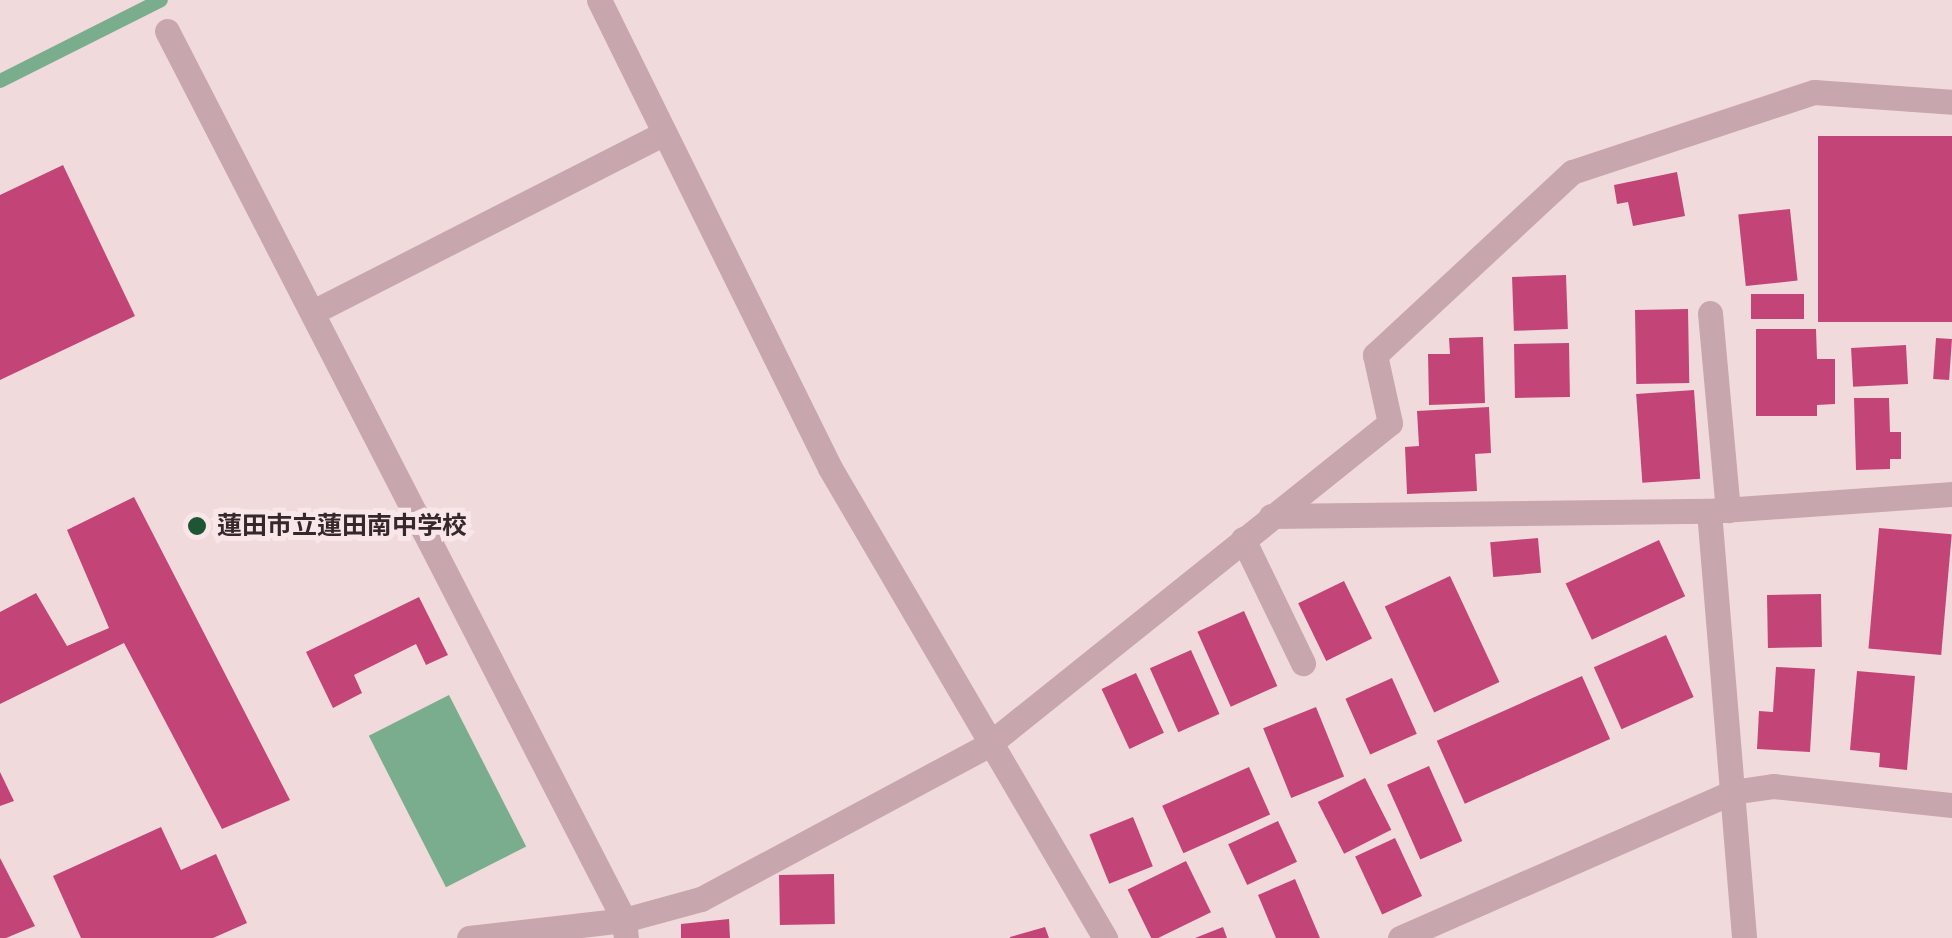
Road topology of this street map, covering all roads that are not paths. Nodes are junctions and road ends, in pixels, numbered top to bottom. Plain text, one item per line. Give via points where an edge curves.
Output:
1 (599, 0) edge
2 (166, 31) dead end
3 (1952, 102) edge
4 (662, 134) junction
5 (314, 312) junction
6 (1710, 313) dead end
7 (1952, 494) edge
8 (1718, 510) junction
9 (1271, 516) junction
10 (1242, 539) junction
11 (1303, 662) dead end
12 (988, 746) junction
13 (1732, 792) junction
14 (1952, 805) edge
15 (625, 929) edge
16 (470, 938) edge
17 (1105, 938) edge
18 (1400, 938) edge
19 (1744, 938) edge

1 - 4 street
2 - 5 street
3 - 9 street via 1814,92 1572,172 1375,356 1390,423
4 - 5 street
4 - 12 street via 830,468
5 - 15 street
6 - 8 street
7 - 8 street
8 - 9 street
8 - 13 street
9 - 10 street
10 - 11 street
10 - 12 street
12 - 15 street via 700,899
12 - 17 street
13 - 14 street via 1774,786
13 - 18 street
13 - 19 street
15 - 16 street

